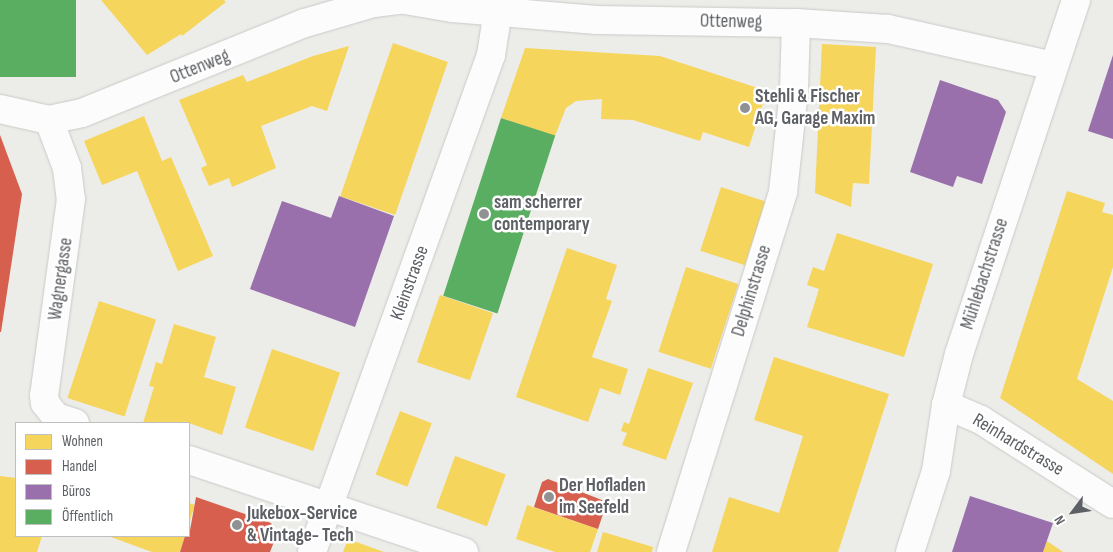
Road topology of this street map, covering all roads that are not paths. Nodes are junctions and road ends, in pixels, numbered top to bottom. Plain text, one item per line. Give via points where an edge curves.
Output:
1 (405, 0) edge
2 (1076, 0) edge
3 (386, 1) edge
4 (498, 11) junction
5 (796, 23) junction
6 (1054, 66) junction
7 (0, 109) edge
8 (50, 120) junction
9 (946, 405) junction
10 (72, 422) edge
11 (190, 460) edge
12 (1113, 504) edge
13 (328, 506) junction
14 (312, 552) edge
15 (464, 552) edge
16 (671, 552) edge
17 (910, 552) edge

1 - 4 street, Ottenweg
2 - 6 street, Mühlebachstrasse
3 - 8 street, Ottenweg via 305,23 104,106
4 - 5 street, Ottenweg via 597,20
4 - 13 street, Kleinstrasse via 491,56
5 - 6 street, Ottenweg via 888,29
5 - 16 street, Delphinstrasse via 794,90 783,192
6 - 9 street, Mühlebachstrasse via 959,354
7 - 8 street, Ottenweg
8 - 10 street, Wagnergasse via 67,168 71,199 44,395 45,403 56,417
9 - 12 street, Reinhardstrasse via 981,420
9 - 17 street, Mühlebachstrasse via 936,471
11 - 13 street
13 - 14 street, Kleinstrasse
13 - 15 street

